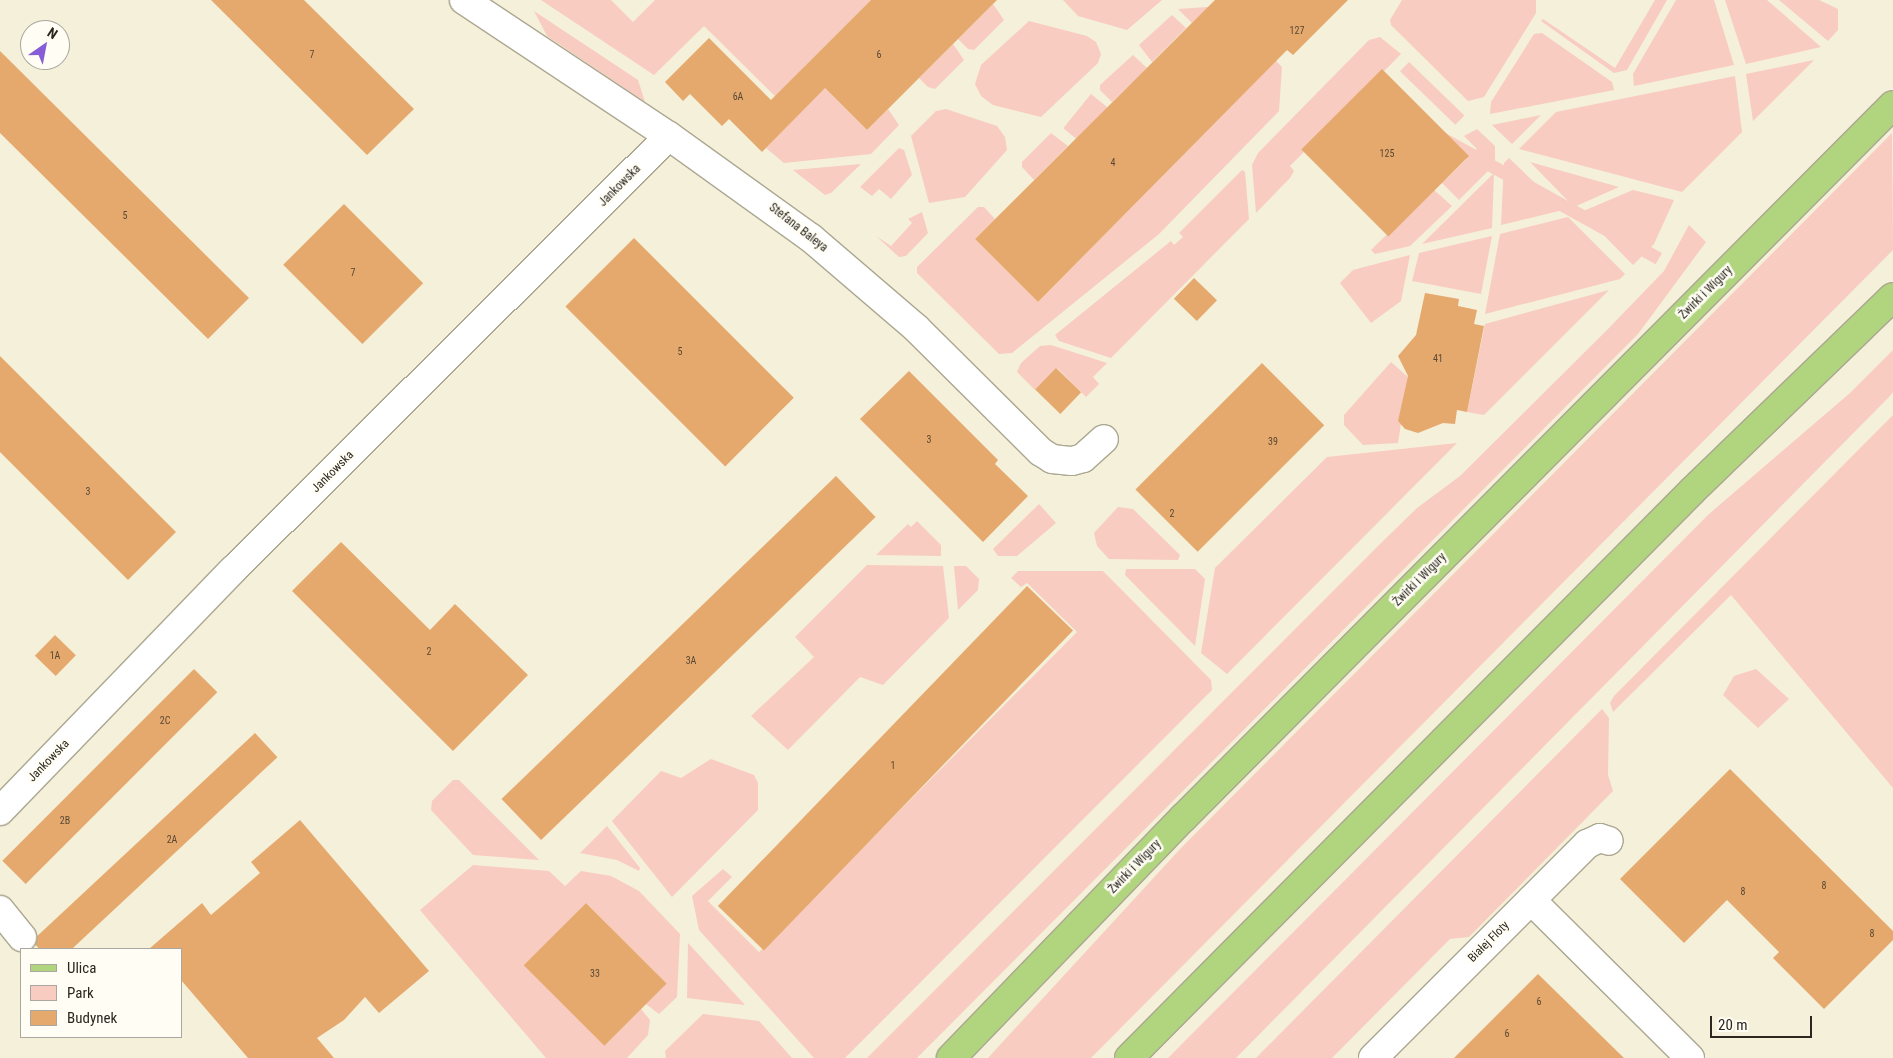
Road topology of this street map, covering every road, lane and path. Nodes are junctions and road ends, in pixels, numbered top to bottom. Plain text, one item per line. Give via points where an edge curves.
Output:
1 (464, 0) edge
2 (1893, 105) edge
3 (669, 136) junction
4 (1893, 297) edge
5 (1104, 439) dead end
6 (0, 811) edge
7 (1609, 840) dead end
8 (1531, 900) junction
9 (0, 910) edge
10 (22, 937) dead end
11 (951, 1058) edge
12 (1129, 1058) edge
13 (1373, 1058) edge
14 (1690, 1058) edge

1 - 3 street, Stefana Baleya
2 - 11 main road, Żwirki i Wigury via 1155,846
3 - 5 street, Stefana Baleya via 769,205 851,271 916,328 1041,452 1052,459 1072,461 1083,458
3 - 6 street, Jankowska via 227,577
4 - 12 main road via 1692,491
7 - 8 street, Białej Floty via 1600,838 1587,844
8 - 13 street, Białej Floty
8 - 14 street
9 - 10 street

